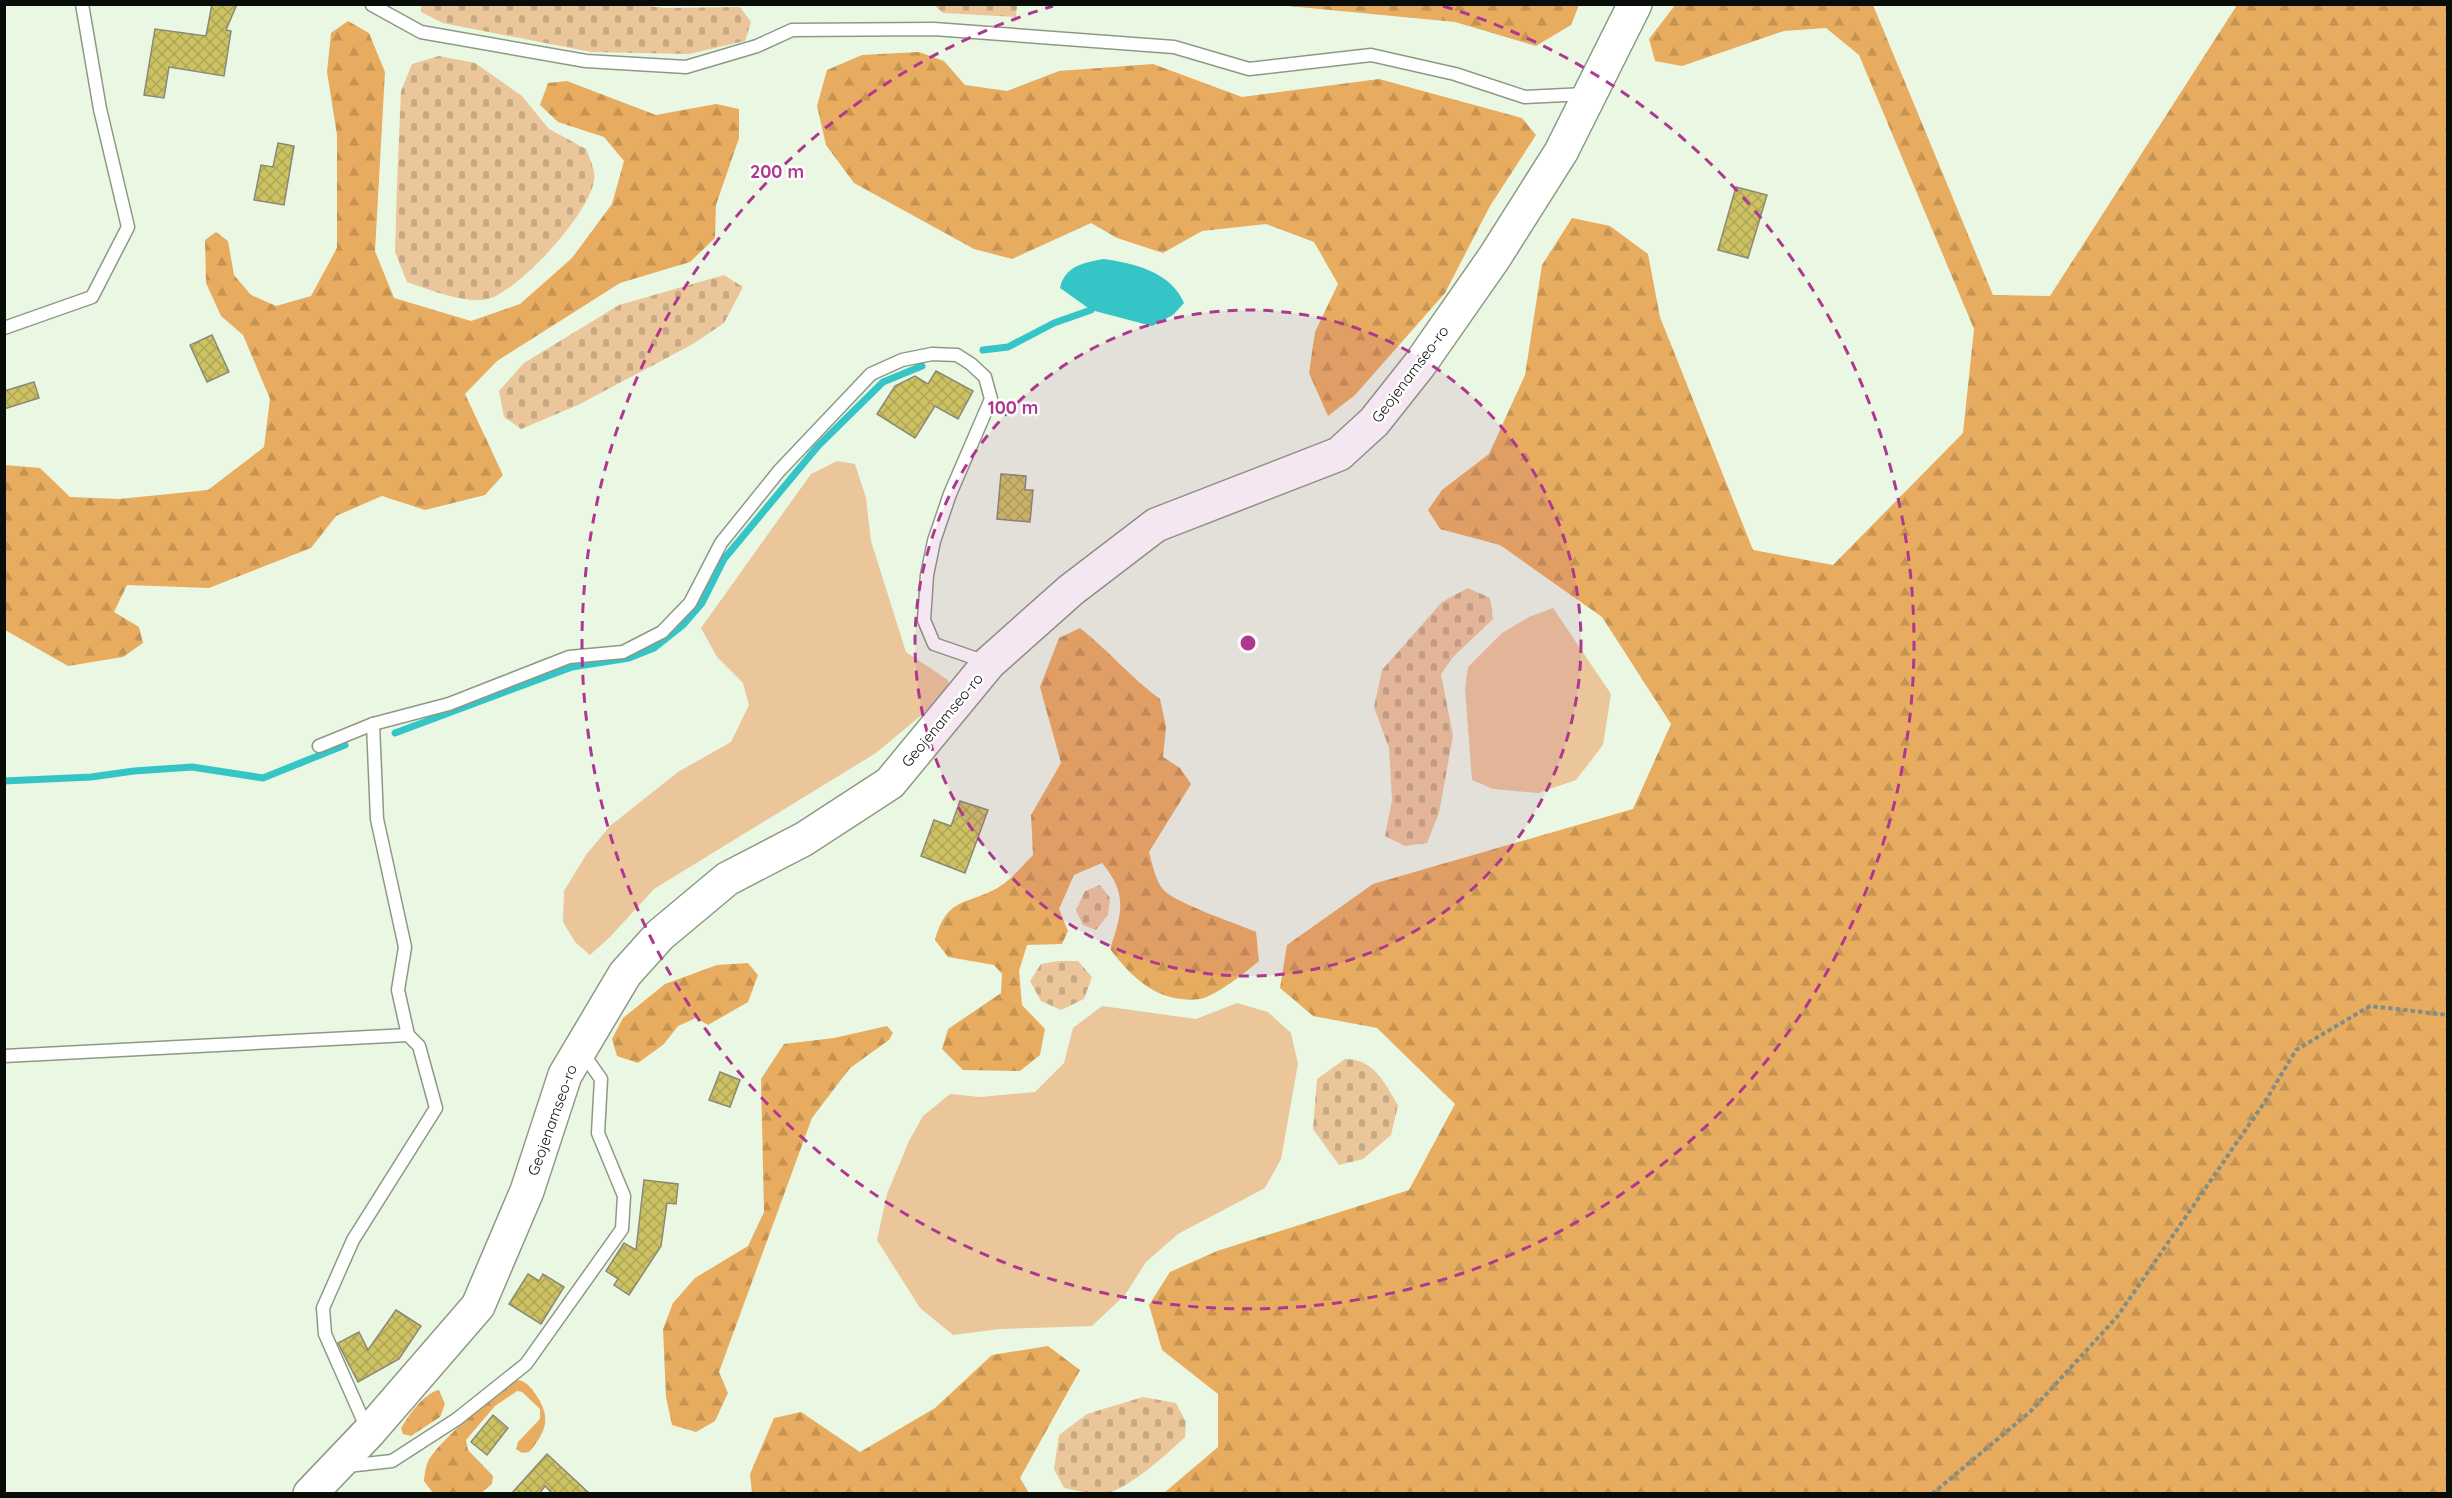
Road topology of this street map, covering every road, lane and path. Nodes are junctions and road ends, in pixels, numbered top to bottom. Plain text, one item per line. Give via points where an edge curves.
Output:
1 (82, 4) edge
2 (1635, 4) edge
3 (372, 5) edge
4 (1593, 93) junction
5 (4, 328) edge
6 (989, 663) junction
7 (373, 724) junction
8 (319, 746) dead end
9 (2448, 1016) edge
10 (408, 1035) junction
11 (579, 1049) junction
12 (4, 1056) edge
13 (369, 1432) junction
14 (336, 1467) junction
15 (310, 1494) edge
16 (1932, 1494) edge

1 - 5 lane via 100,109 128,227 92,297
2 - 4 main road, Geojenamseo-ro
3 - 4 lane via 421,32 586,61 686,67 757,46 792,30 934,29 1174,47 1249,69 1371,55 1455,74 1525,96
4 - 6 main road, Geojenamseo-ro via 1562,152 1494,258 1374,422 1339,454 1156,525 1071,590
6 - 7 lane via 934,644 924,620 934,541 991,399 985,377 971,364 957,355 932,354 902,360 870,375 779,471 721,543 690,603 662,632 623,652 569,657 450,704
6 - 11 main road, Geojenamseo-ro via 890,783 804,839 727,879 660,935 625,974
7 - 8 lane
7 - 10 lane via 377,819 405,947 398,990
9 - 16 path via 2370,1006 2296,1050 2117,1317 2030,1412
10 - 12 lane
10 - 13 lane via 419,1046 435,1108 353,1240 323,1308 325,1334
11 - 13 main road, Geojenamseo-ro via 565,1075 527,1191 478,1306
11 - 14 lane via 601,1078 598,1132 624,1196 622,1229 526,1364 457,1419 392,1461
13 - 14 main road, Geojenamseo-ro
14 - 15 main road, Geojenamseo-ro

